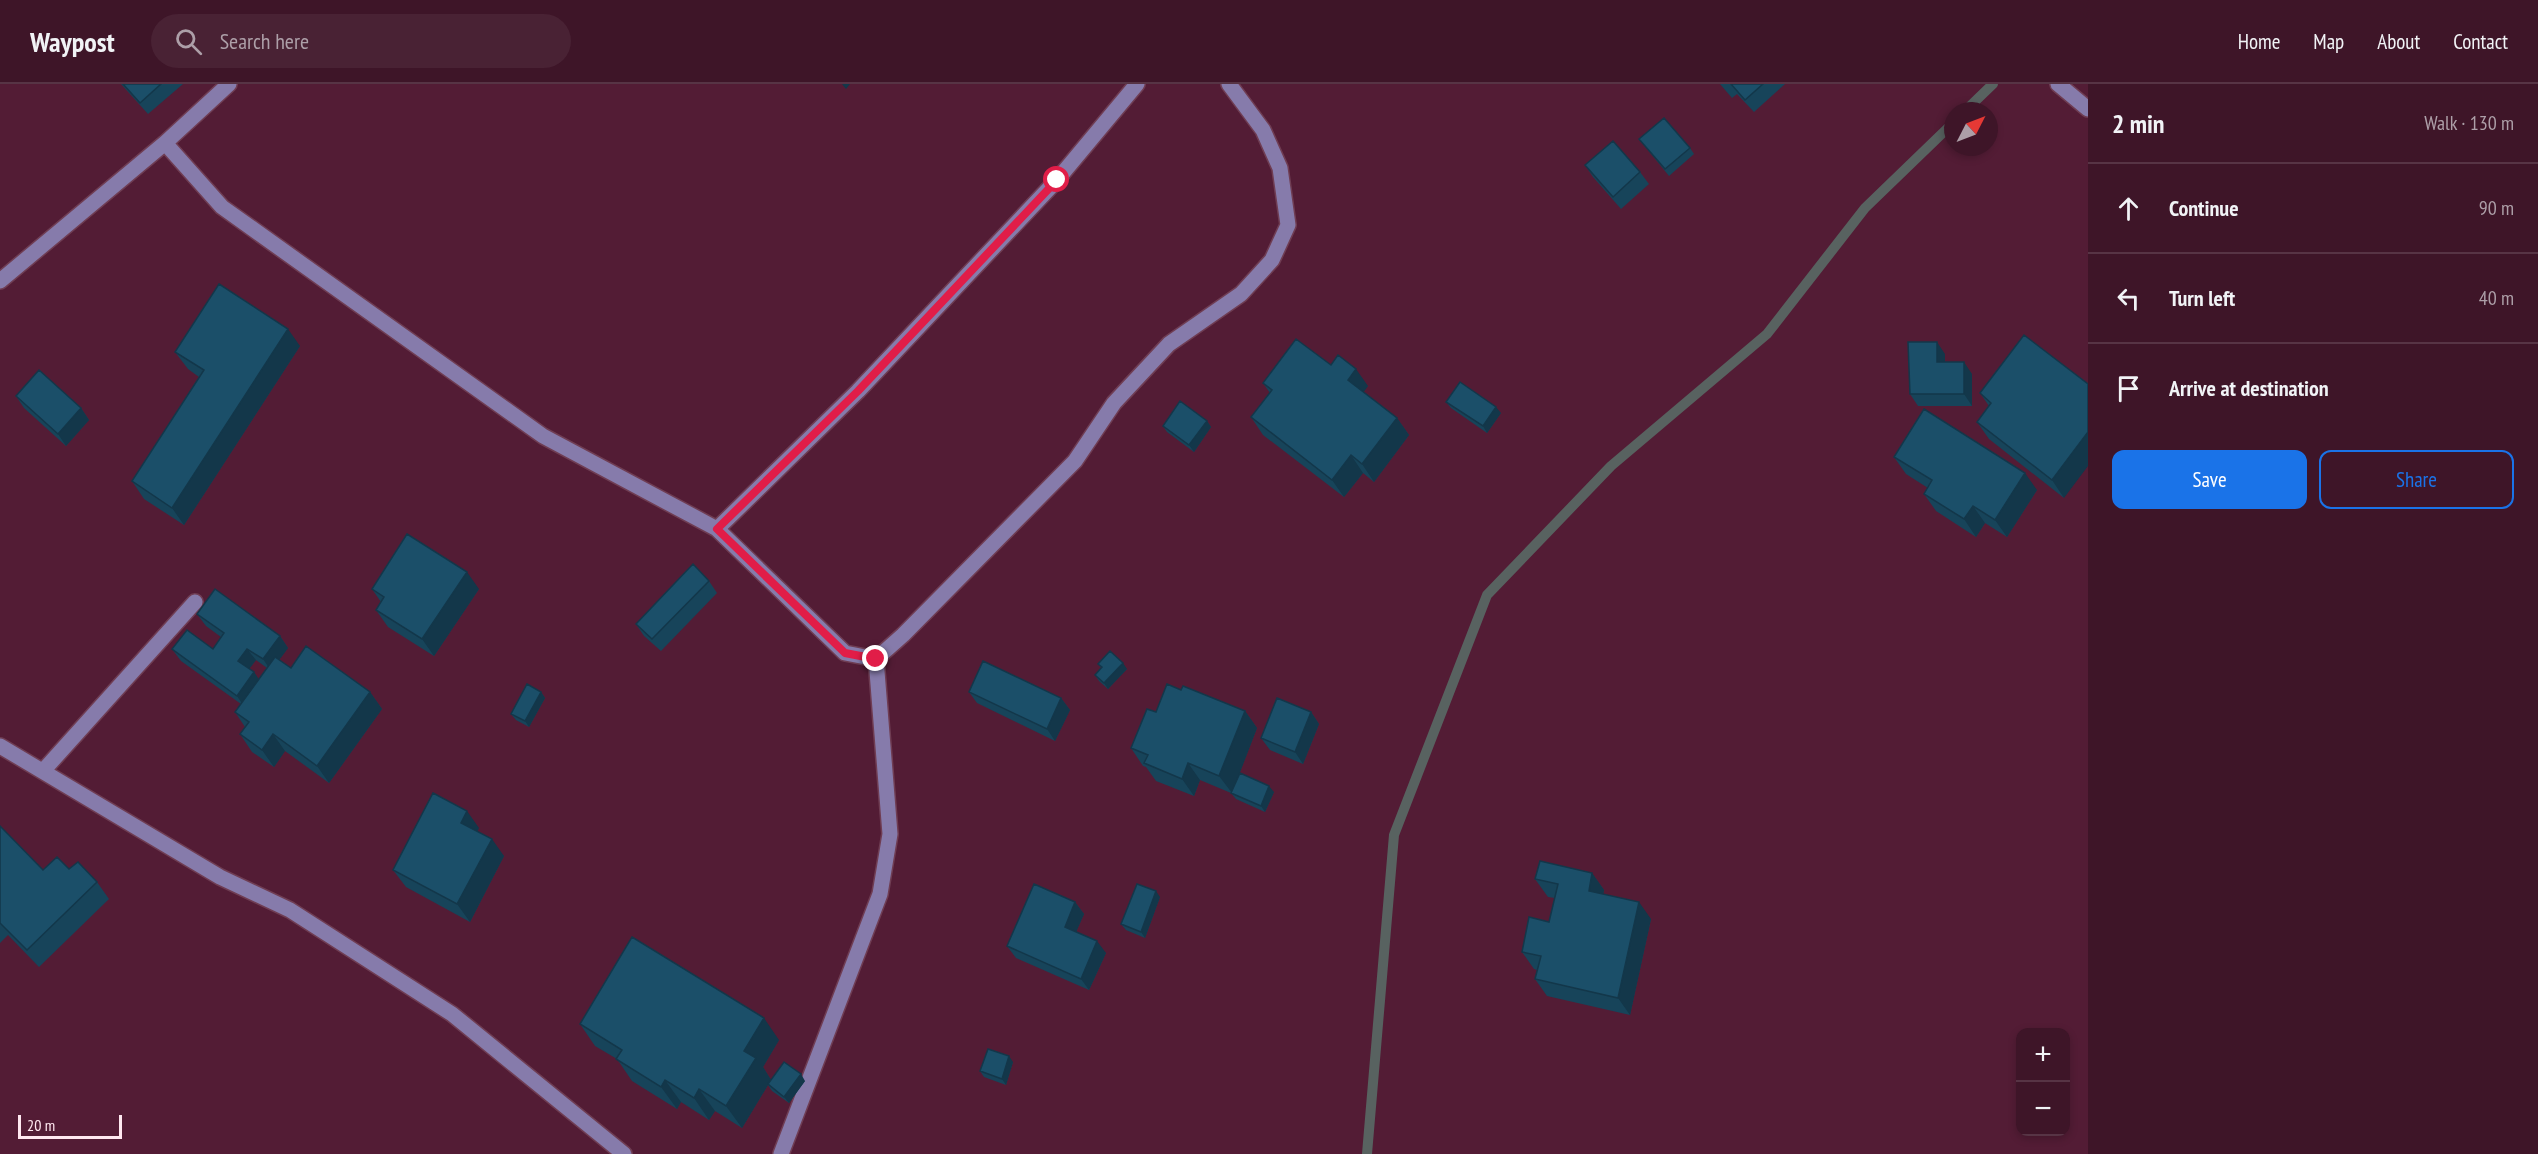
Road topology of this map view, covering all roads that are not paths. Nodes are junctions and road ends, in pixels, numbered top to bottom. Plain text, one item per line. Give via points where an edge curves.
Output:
1 (229, 84) edge
2 (1137, 84) edge
3 (1229, 84) edge
4 (2058, 84) edge
5 (2088, 109) edge
6 (165, 143) junction
7 (0, 281) edge
8 (717, 529) junction
9 (195, 602) dead end
10 (876, 659) junction
11 (0, 746) edge
12 (43, 771) junction
13 (624, 1154) edge
14 (781, 1154) edge

1 - 6 street
2 - 8 street via 1057,180 858,391
3 - 10 street via 1263,130 1280,168 1288,225 1272,260 1241,294 1169,344 1114,403 1075,461
4 - 5 street
6 - 7 street
6 - 8 street via 222,207 543,436
8 - 10 street via 845,653
9 - 12 street
10 - 14 street via 890,834 880,894
11 - 12 street
12 - 13 street via 220,877 290,910 452,1014

